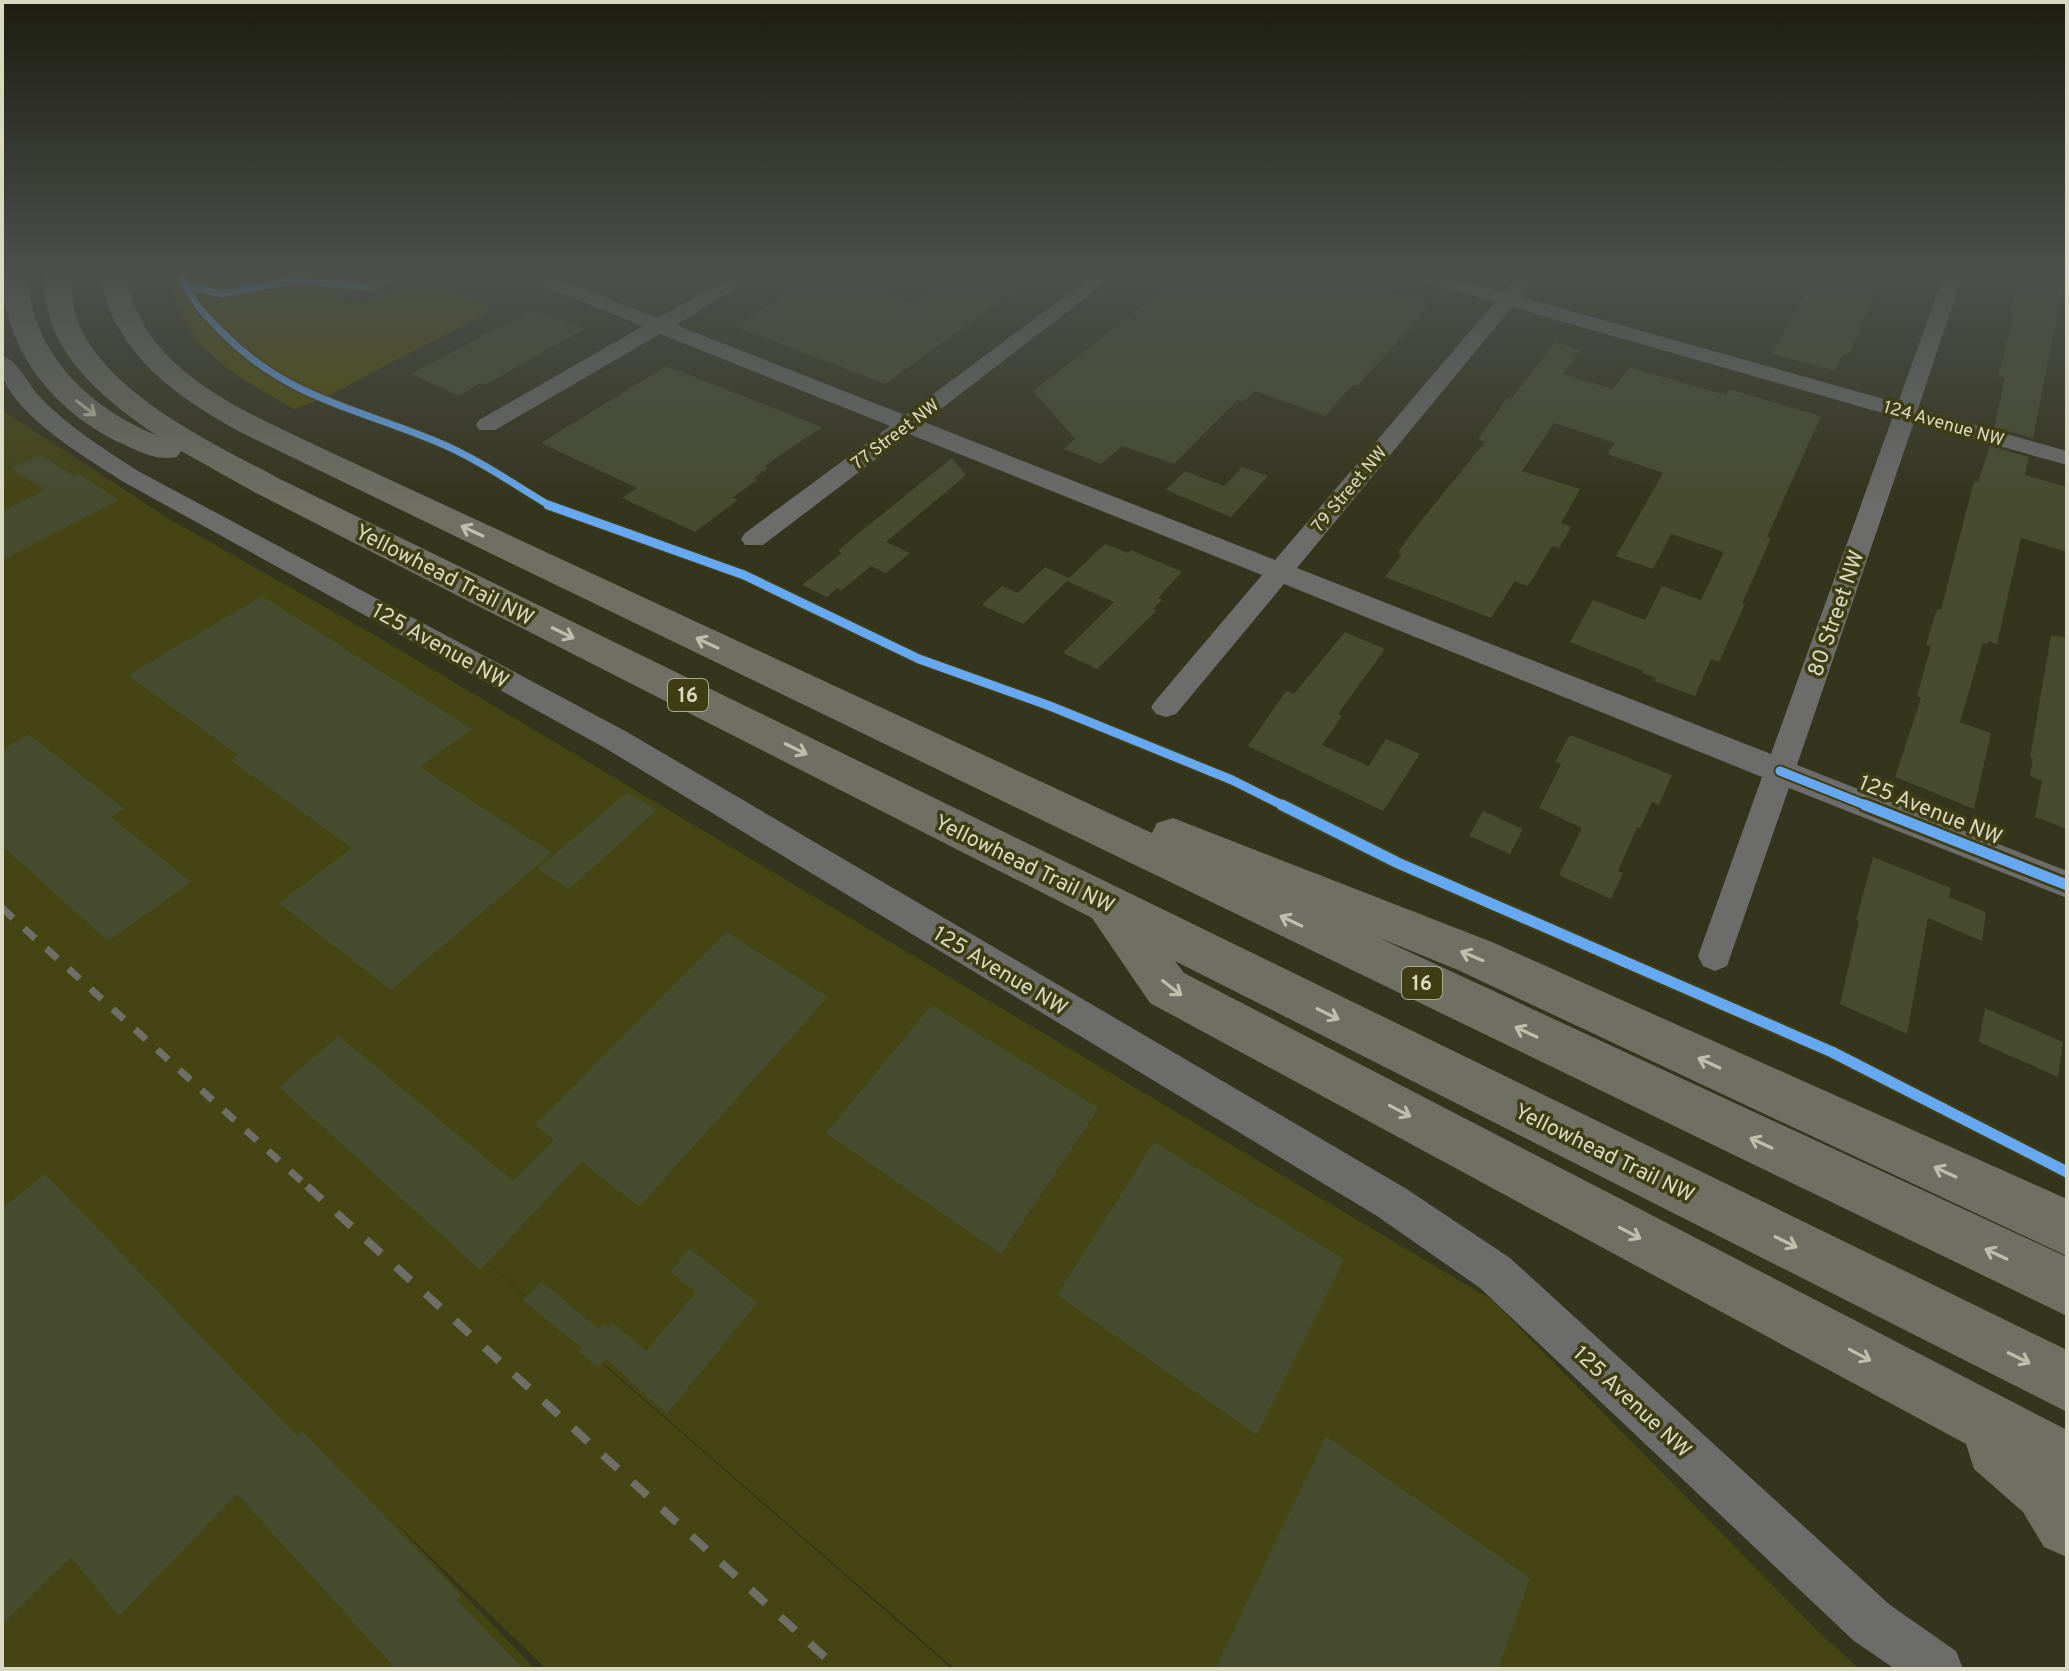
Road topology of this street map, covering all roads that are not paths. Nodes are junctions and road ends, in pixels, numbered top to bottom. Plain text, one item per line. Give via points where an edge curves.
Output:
1 (36, 349) edge
2 (79, 349) edge
3 (143, 349) edge
4 (180, 349) edge
5 (619, 349) edge
6 (717, 349) edge
7 (1008, 349) edge
8 (1467, 349) edge
9 (1682, 349) edge
10 (1927, 349) edge
11 (2, 362) edge
12 (1905, 412) junction
13 (487, 425) dead end
14 (907, 425) junction
15 (317, 458) junction
16 (2067, 458) edge
17 (268, 486) junction
18 (754, 539) dead end
19 (1278, 572) junction
20 (777, 676) junction
21 (1166, 707) dead end
22 (1780, 771) junction
23 (2067, 885) edge
24 (1107, 904) junction
25 (1715, 956) dead end
26 (2067, 1228) edge
27 (2067, 1287) edge
28 (2067, 1382) edge
29 (1931, 1391) junction
30 (2067, 1464) edge
31 (2067, 1524) edge
32 (1938, 1669) edge

1 -> 17 highway via 54,379 83,408 134,439
2 - 17 highway, Yellowhead Trail NW / 16 via 109,385 167,429
3 - 15 highway, 16 via 210,401
4 - 15 highway
5 - 13 street
6 - 14 street, 125 Avenue NW
7 - 14 street, 77 Street NW
8 - 19 street, 79 Street NW
9 - 12 street, 124 Avenue NW
10 - 12 street, 80 Street NW
11 - 32 street, 125 Avenue NW via 57,428 130,476 616,740 1391,1202 1495,1273 1872,1623
12 - 16 street, 124 Avenue NW
12 - 22 street, 80 Street NW
14 - 18 street, 77 Street NW
14 - 19 street, 125 Avenue NW
20 -> 15 highway, 16
17 -> 24 highway, Yellowhead Trail NW / 16
19 - 21 street, 79 Street NW
19 - 22 street, 125 Avenue NW
26 -> 20 highway via 1475,956
27 -> 20 highway, 16
22 - 23 street, 125 Avenue NW
22 - 25 street, 80 Street NW
24 -> 28 highway, Yellowhead Trail NW / 16
24 -> 29 highway via 1167,988
29 - 30 highway
29 - 31 highway via 2046,1489

